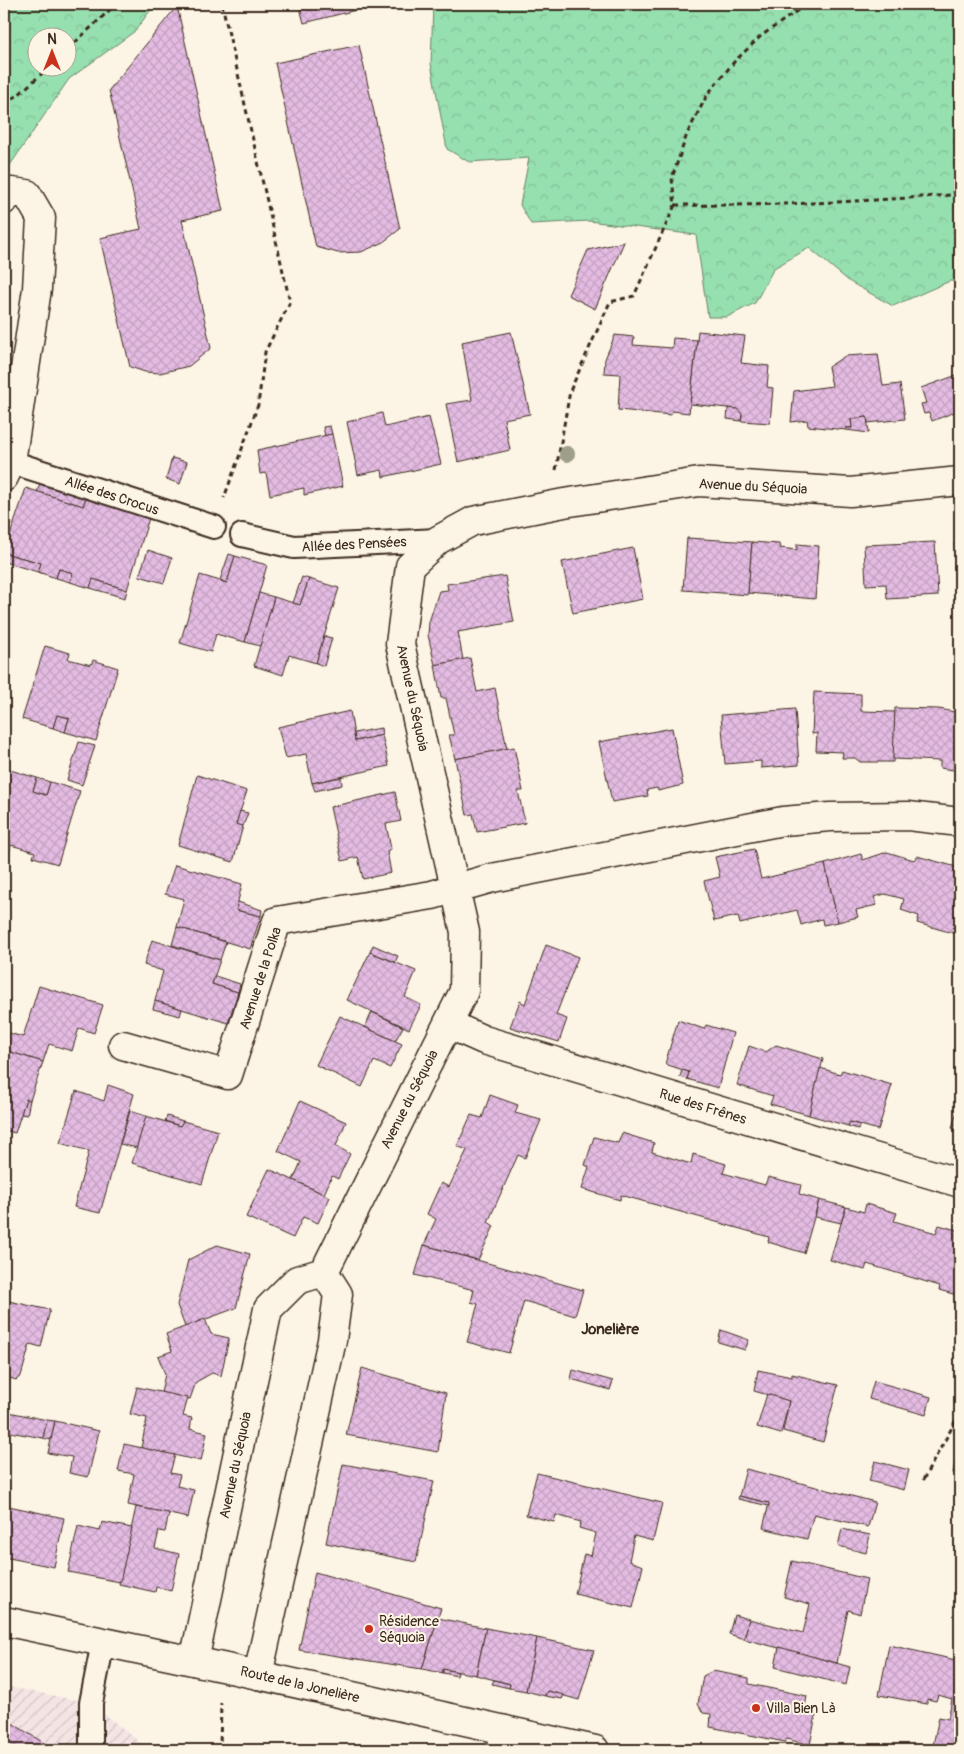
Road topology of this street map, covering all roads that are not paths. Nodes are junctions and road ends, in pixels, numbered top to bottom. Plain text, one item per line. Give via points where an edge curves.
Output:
1 (4, 200) edge
2 (8, 470) edge
3 (960, 481) edge
4 (214, 527) road end
5 (242, 535) dead end
6 (438, 540) junction
7 (960, 822) edge
8 (457, 888) junction
9 (448, 1024) junction
10 (123, 1045) dead end
11 (960, 1183) edge
12 (324, 1272) junction
13 (4, 1621) edge
14 (102, 1642) junction
15 (194, 1661) junction
16 (258, 1674) junction
17 (503, 1740) edge
18 (91, 1750) edge
19 (595, 1750) edge

1 - 2 street via 12,192 27,194 41,218 36,289
2 - 4 lane, Allée des Crocus
3 - 6 street, Avenue du Séquoia via 850,492 699,482 473,521
5 - 6 lane, Allée des Pensées via 294,547
6 - 8 street, Avenue du Séquoia via 410,566 400,644
7 - 8 street via 908,816 783,821 492,878
8 - 9 street, Avenue du Séquoia via 465,932 464,991
8 - 10 street, Avenue de la Polka via 277,921 228,1075
9 - 11 street, Rue des Frênes via 484,1040
9 - 12 street, Avenue du Séquoia
12 - 15 street, Avenue du Séquoia via 297,1280 268,1309
12 - 16 street via 338,1294 332,1340
13 - 14 street, Route de la Jonelière
14 - 15 street, Route de la Jonelière
14 - 18 lane via 91,1703
15 - 16 street, Route de la Jonelière
16 - 17 street, Route de la Jonelière
17 - 19 street, Route de la Jonelière

